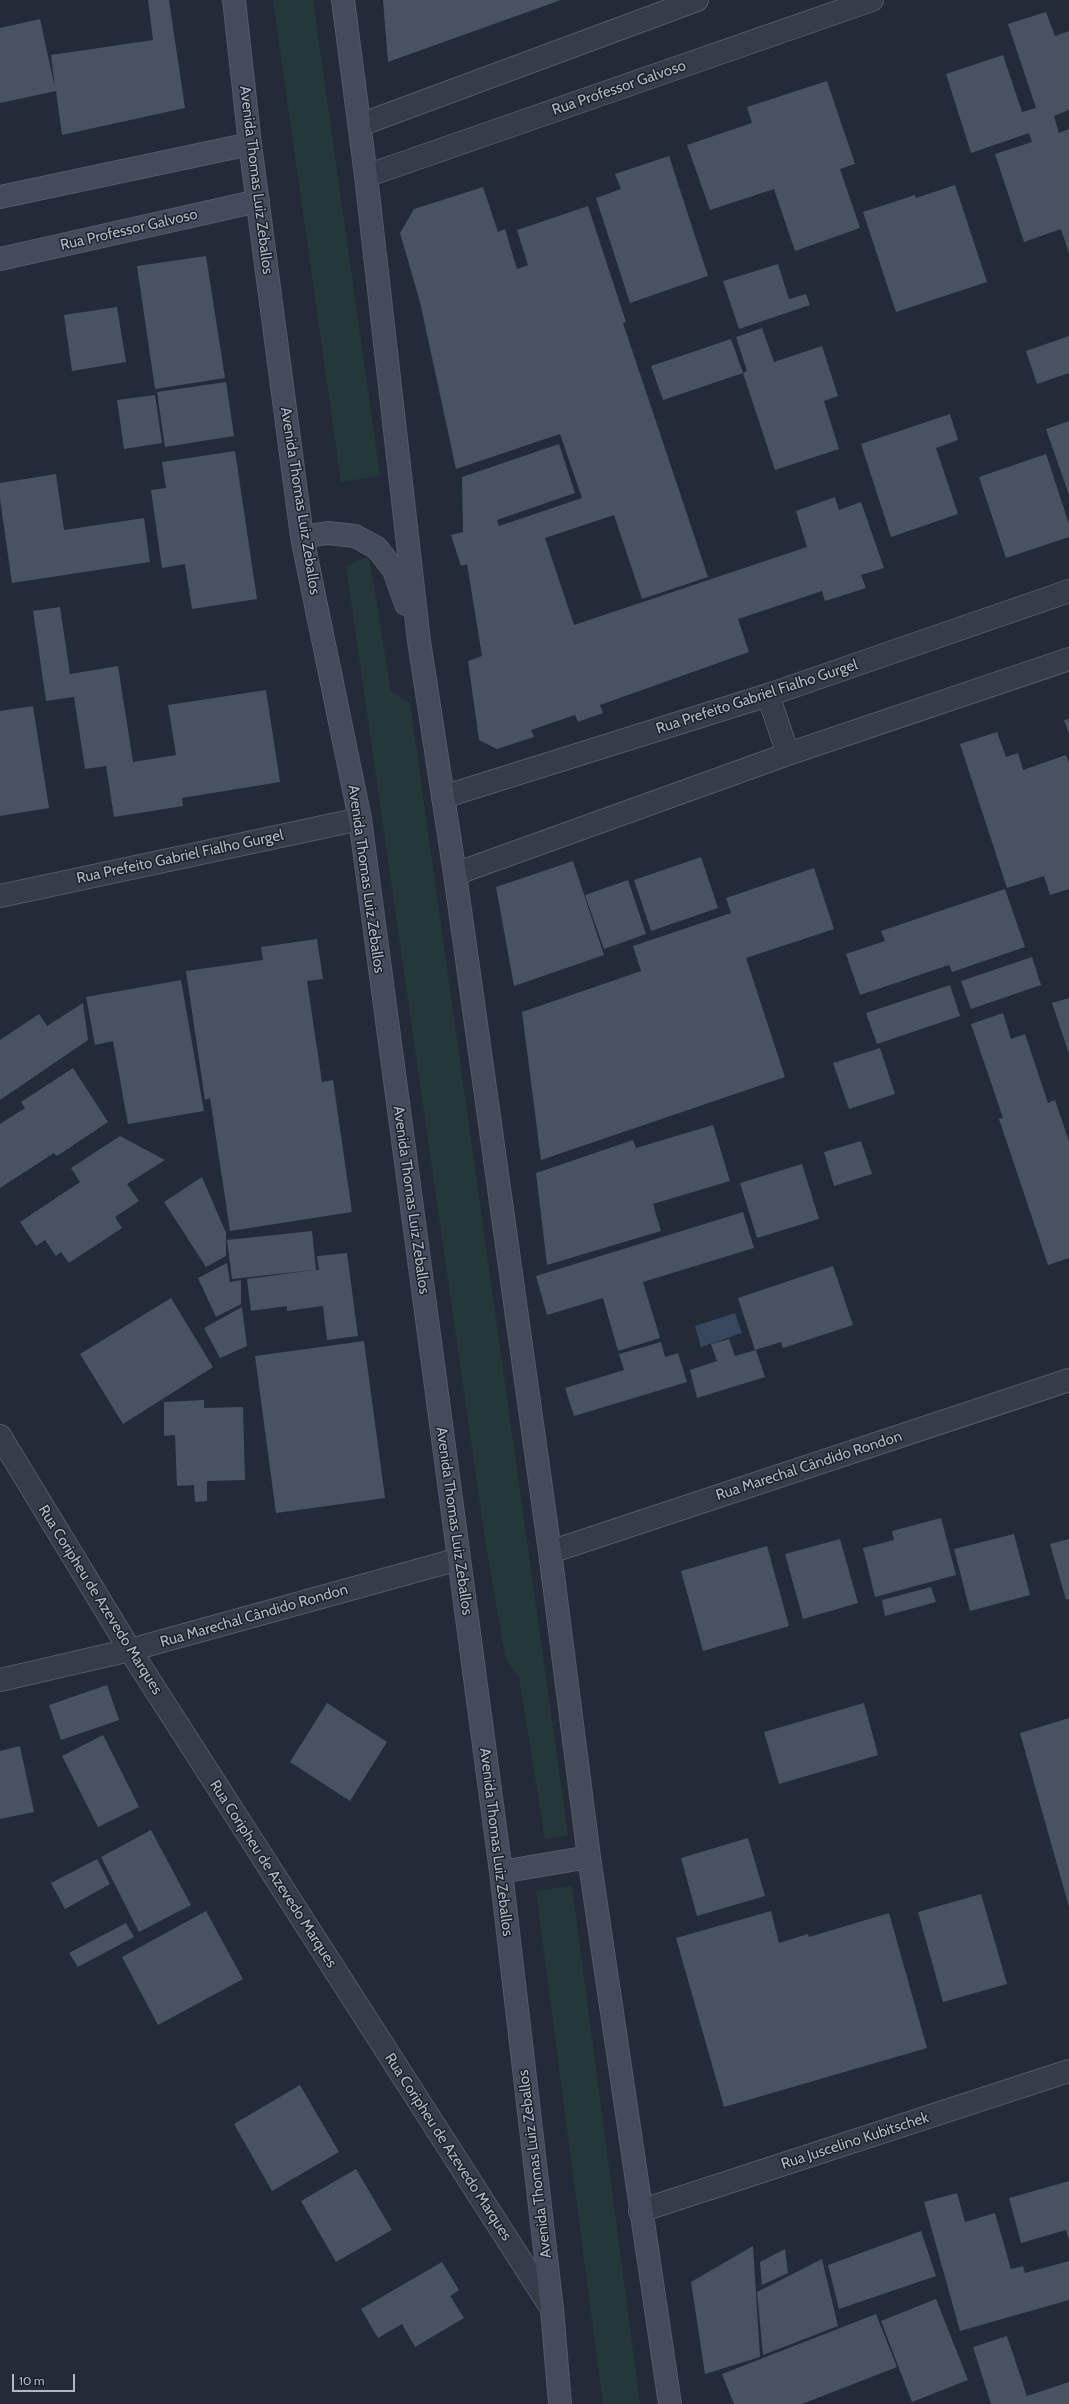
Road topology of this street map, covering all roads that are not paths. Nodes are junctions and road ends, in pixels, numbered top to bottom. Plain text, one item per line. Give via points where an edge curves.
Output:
1 (234, 0) edge
2 (343, 0) edge
3 (697, 0) edge
4 (867, 1) edge
5 (360, 125) junction
6 (250, 144) junction
7 (366, 176) junction
8 (0, 197) edge
9 (258, 200) junction
10 (0, 259) edge
11 (302, 537) junction
12 (1069, 591) edge
13 (419, 641) junction
14 (1069, 658) edge
15 (768, 695) junction
16 (788, 754) junction
17 (443, 797) junction
18 (360, 819) junction
19 (454, 874) junction
20 (0, 896) edge
21 (1069, 1380) edge
22 (0, 1436) edge
23 (550, 1552) junction
24 (460, 1559) junction
25 (130, 1650) junction
26 (0, 1680) edge
27 (589, 1856) junction
28 (501, 1872) junction
29 (1069, 2071) edge
30 (640, 2211) junction
31 (552, 2309) junction
32 (560, 2404) edge
33 (670, 2404) edge

1 - 6 main road, Avenida Thomas Luiz Zeballos
2 - 5 main road
3 - 5 street
4 - 7 street, Rua Professor Galvoso
5 - 7 main road
6 - 8 main road
6 - 9 main road, Avenida Thomas Luiz Zeballos
7 - 13 main road
9 - 10 main road, Rua Professor Galvoso
9 - 11 main road, Avenida Thomas Luiz Zeballos
11 - 13 main road via 328,533 355,536 377,548 394,570
11 - 18 main road, Avenida Thomas Luiz Zeballos
12 - 15 street, Rua Prefeito Gabriel Fialho Gurgel
13 - 17 main road
14 - 16 street
15 - 16 street
15 - 17 street, Rua Prefeito Gabriel Fialho Gurgel
16 - 19 street
17 - 19 main road
18 - 20 street, Rua Prefeito Gabriel Fialho Gurgel
18 - 24 main road, Avenida Thomas Luiz Zeballos
19 - 23 main road
21 - 23 street, Rua Marechal Cândido Rondon
22 - 25 street, Rua Coripheu de Azevedo Marques
23 - 27 main road
24 - 25 street, Rua Marechal Cândido Rondon
24 - 28 main road, Avenida Thomas Luiz Zeballos
25 - 26 street, Rua Marechal Cândido Rondon
25 - 31 street, Rua Coripheu de Azevedo Marques
27 - 28 main road
27 - 30 main road
28 - 31 main road, Avenida Thomas Luiz Zeballos
29 - 30 street, Rua Juscelino Kubitschek
30 - 33 main road
31 - 32 main road, Avenida Thomas Luiz Zeballos

